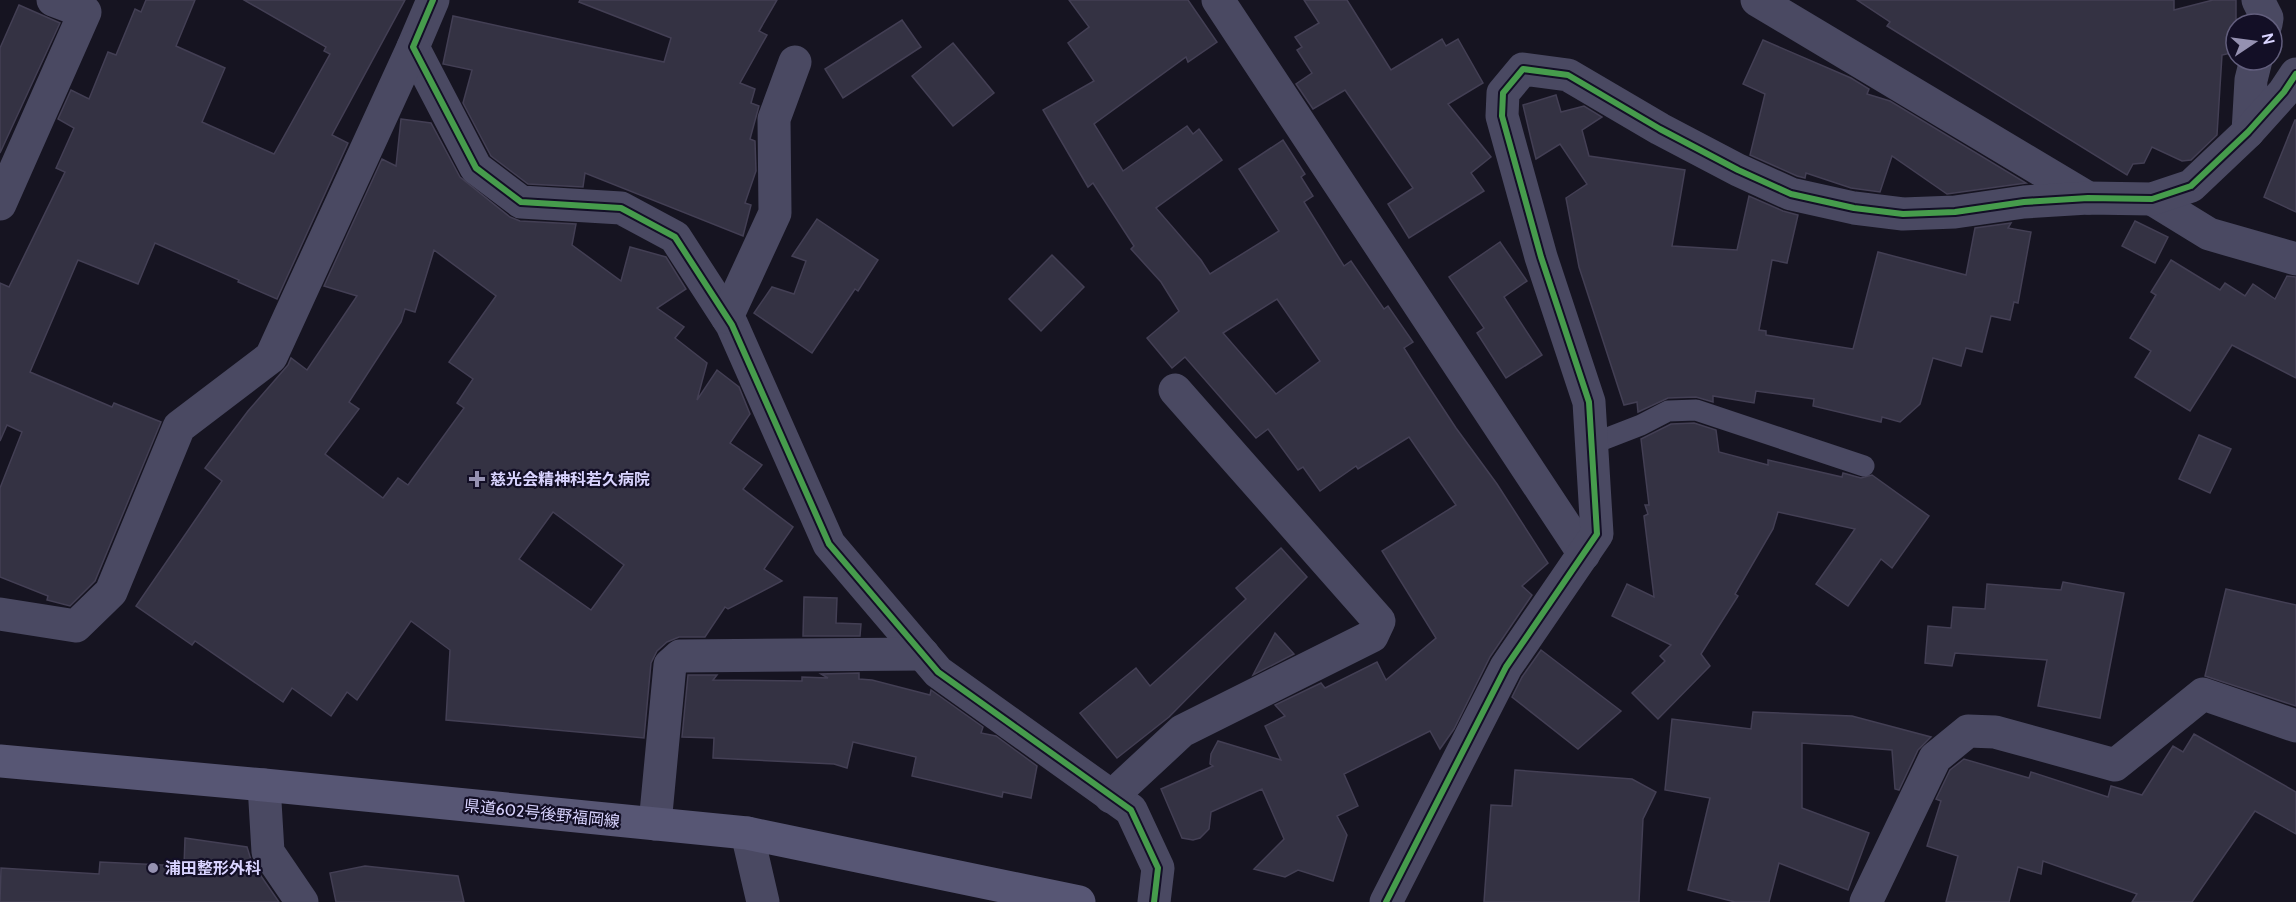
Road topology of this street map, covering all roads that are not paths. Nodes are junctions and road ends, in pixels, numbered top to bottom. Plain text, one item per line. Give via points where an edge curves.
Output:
1 (53, 0) edge
2 (433, 0) edge
3 (1218, 0) edge
4 (1756, 0) edge
5 (413, 47) junction
6 (795, 62) dead end
7 (2253, 72) edge
8 (2296, 74) edge
9 (2248, 132) junction
10 (2088, 198) junction
11 (2152, 200) junction
12 (0, 204) edge
13 (2296, 259) edge
14 (727, 317) junction
15 (1175, 390) dead end
16 (1592, 444) junction
17 (1864, 466) dead end
18 (1584, 554) junction
19 (0, 614) edge
20 (923, 654) junction
21 (2296, 726) edge
22 (0, 761) edge
23 (264, 784) junction
24 (1111, 796) junction
25 (655, 824) junction
26 (747, 833) junction
27 (302, 902) edge
28 (763, 902) edge
29 (1079, 902) edge
30 (1154, 902) edge
31 (1386, 902) edge
32 (1866, 902) edge

1 - 12 street via 86,12
2 - 5 street
3 - 18 street
4 - 10 street
5 - 14 street via 476,168 521,202 621,208 675,237
5 - 19 street via 271,357 179,427 111,592 76,626
6 - 14 street via 774,119 775,213
7 - 9 street
8 - 9 street
9 - 11 street via 2191,186
10 - 11 street
10 - 16 street via 1903,214 1791,194 1660,129 1568,75 1523,69 1503,93 1502,116 1589,402
11 - 13 street via 2209,234
14 - 20 street via 830,544
15 - 24 street via 1379,621 1372,636 1182,731
16 - 17 lane via 1668,411 1695,410
16 - 18 street via 1598,534
18 - 31 street via 1506,667
20 - 24 street via 938,672
20 - 25 street via 680,656 670,665
21 - 32 street via 2203,694 2115,765 1995,732 1968,731 1935,758
22 - 23 main road, 県道602号後野福岡線
23 - 25 main road, 県道602号後野福岡線
23 - 27 street via 268,852
24 - 30 street via 1131,810 1158,868
25 - 26 main road, 県道602号後野福岡線
26 - 28 street
26 - 29 main road, 県道602号後野福岡線

